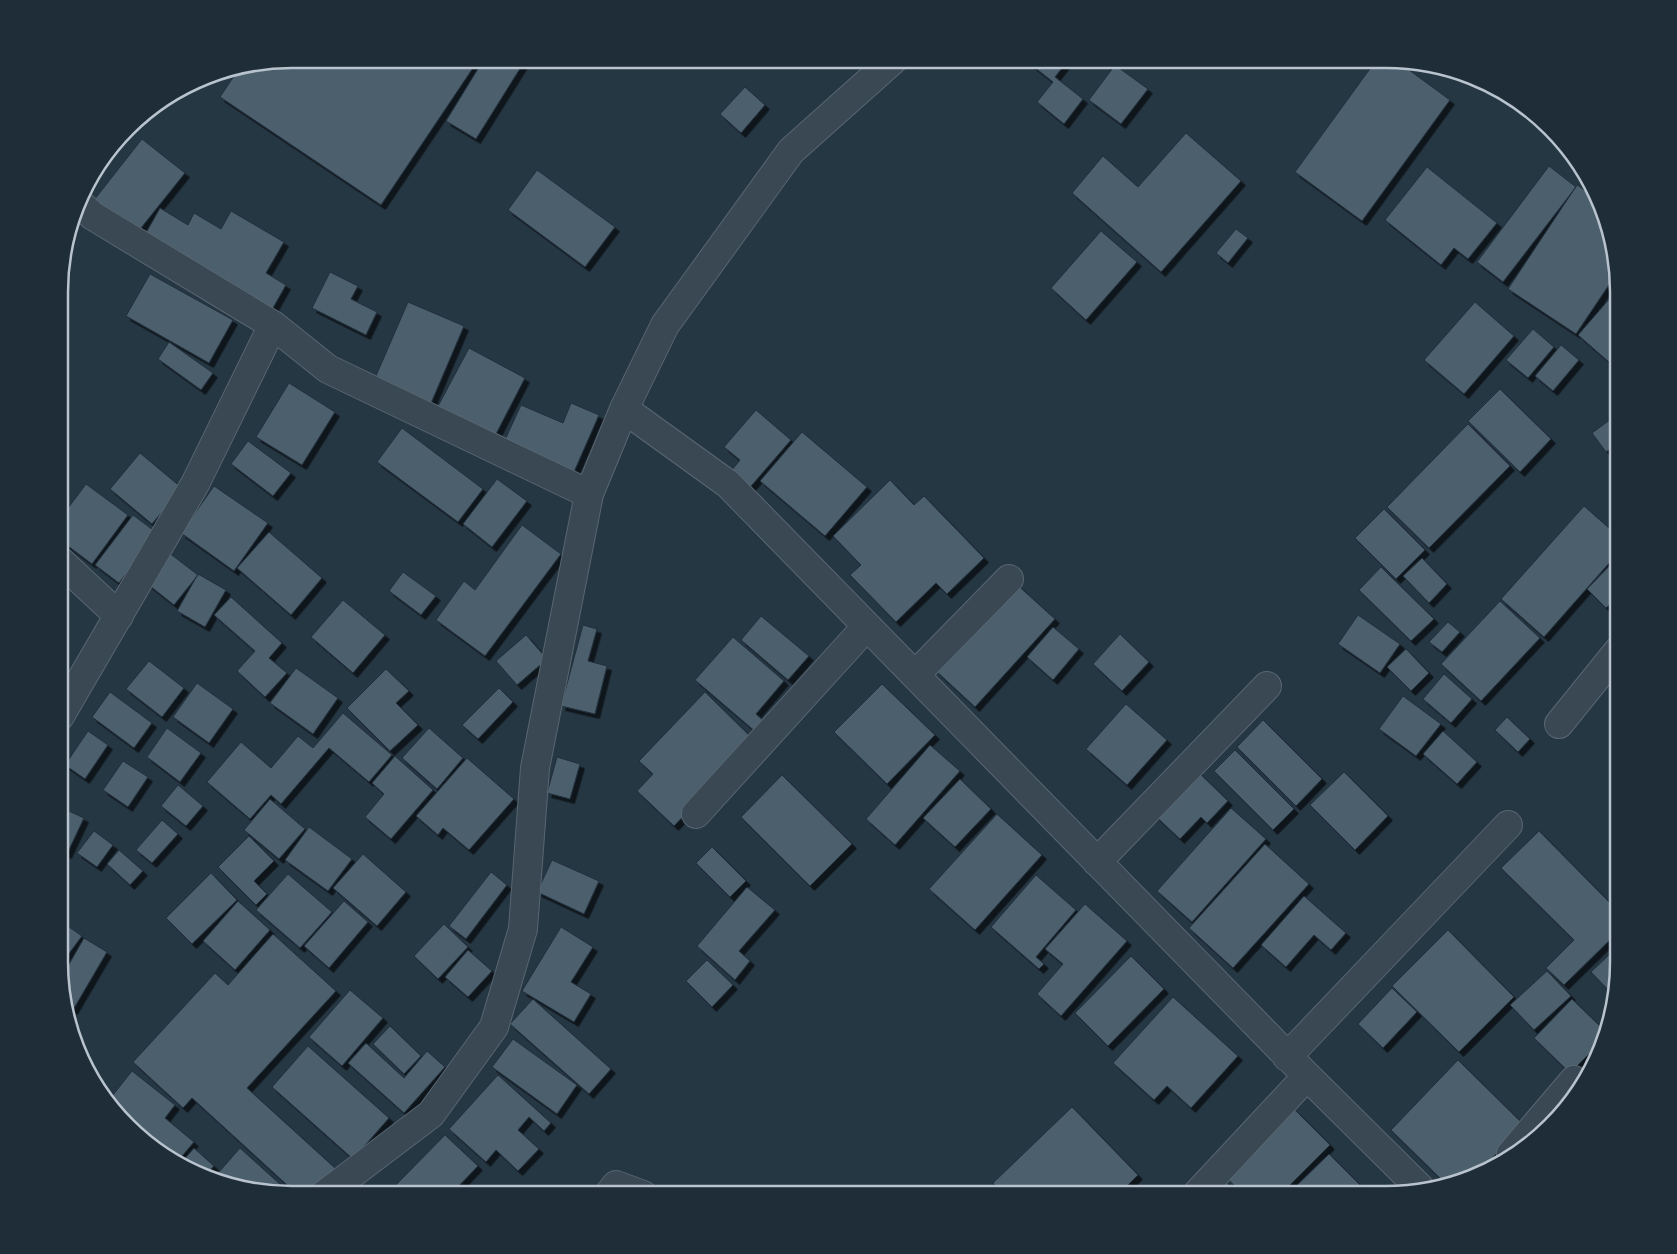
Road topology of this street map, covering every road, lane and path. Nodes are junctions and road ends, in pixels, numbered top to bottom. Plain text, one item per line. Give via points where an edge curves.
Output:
1 (884, 68) edge
2 (84, 208) edge
3 (273, 325) junction
4 (624, 409) junction
5 (589, 494) junction
6 (68, 568) edge
7 (1010, 579) dead end
8 (119, 616) junction
9 (867, 626) junction
10 (1610, 661) edge
11 (915, 675) junction
12 (1267, 686) dead end
13 (68, 702) edge
14 (1559, 724) dead end
15 (696, 814) dead end
16 (1508, 825) dead end
17 (1097, 862) junction
18 (1287, 1057) junction
19 (1307, 1076) junction
20 (1574, 1080) dead end
21 (1525, 1138) edge
22 (1416, 1185) edge
23 (336, 1186) edge
24 (1204, 1186) edge

1 - 4 street via 791,151 665,325
2 - 3 street
3 - 5 street via 328,369
3 - 8 street via 195,484
4 - 5 street
4 - 9 street via 728,484
5 - 23 street via 535,768 522,929 494,1027 431,1114
6 - 8 street
7 - 11 street
8 - 13 street
9 - 11 street
9 - 15 street
10 - 14 street
11 - 17 street
12 - 17 street
16 - 18 street
17 - 18 street
18 - 19 street
19 - 22 street
19 - 24 street
20 - 21 street

